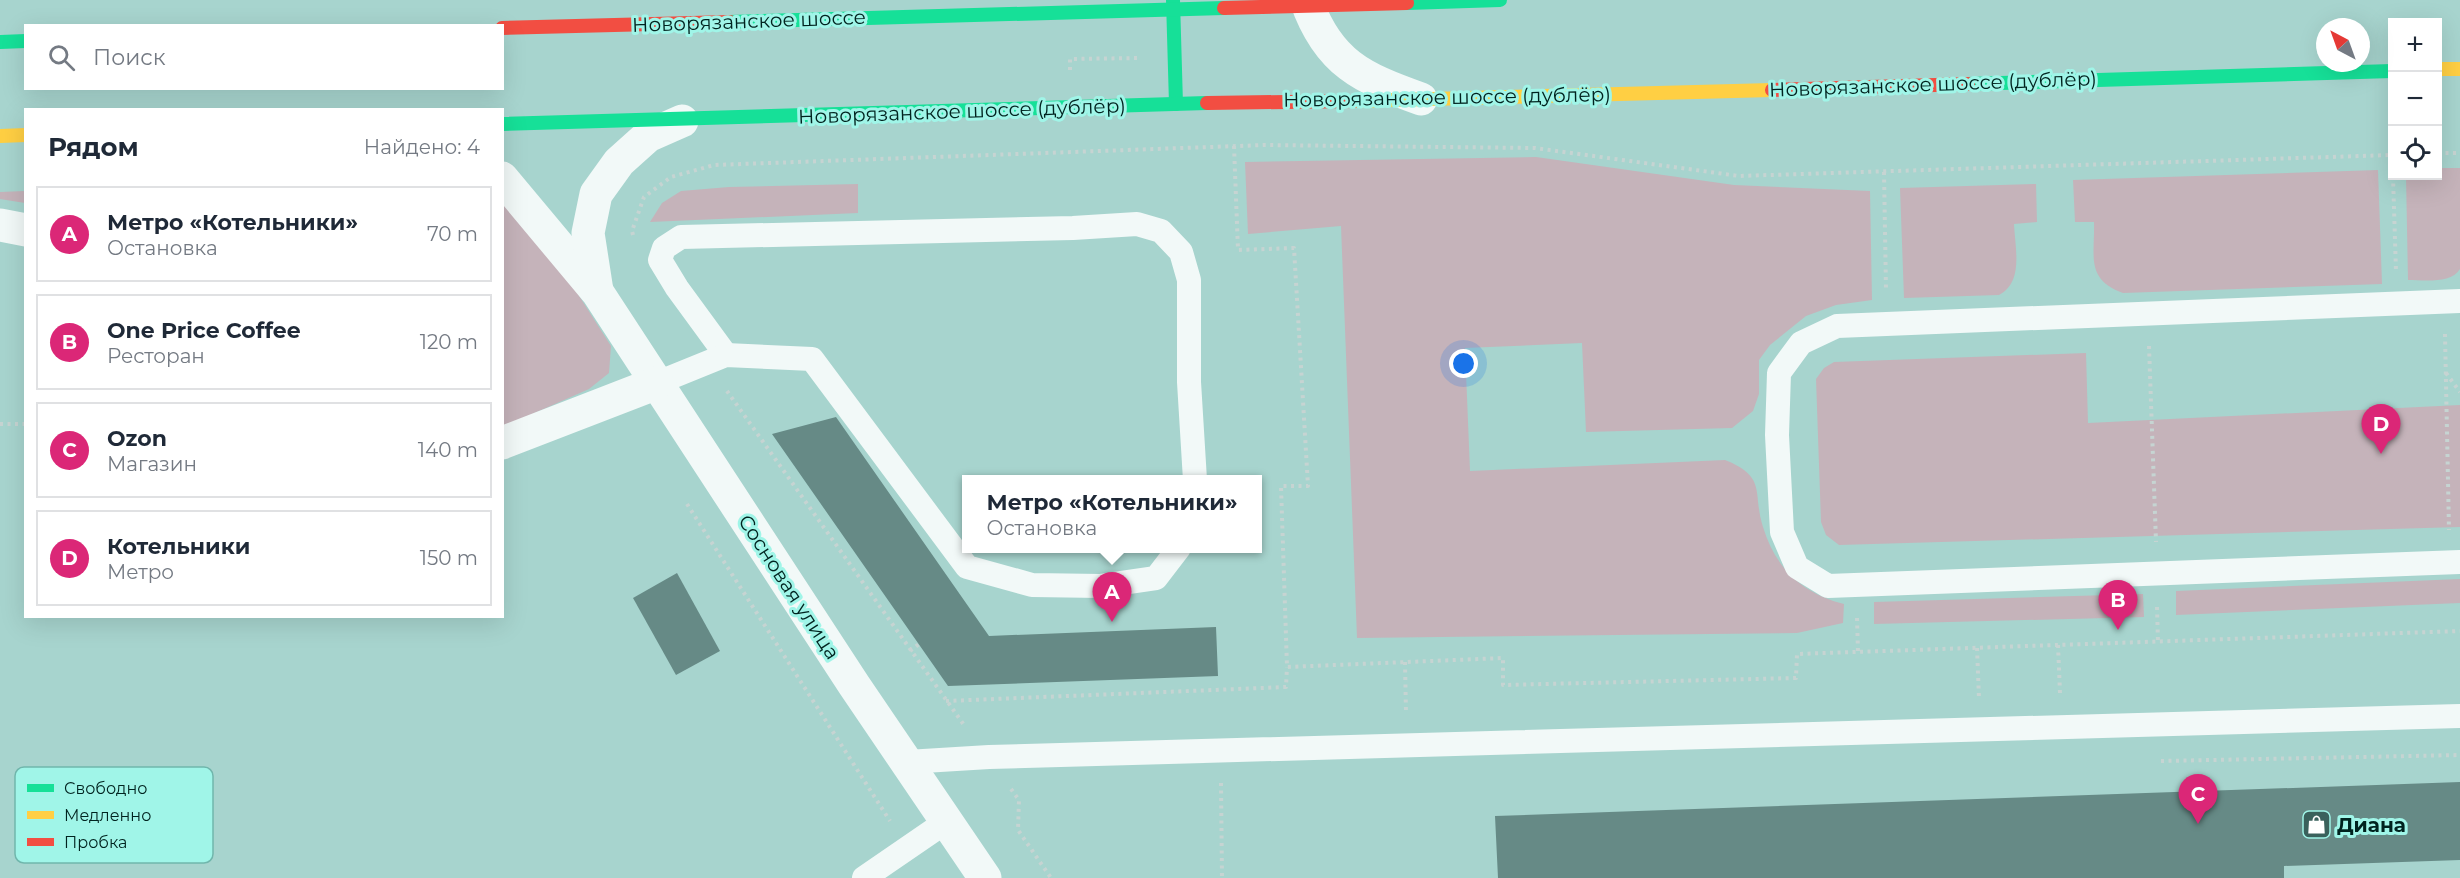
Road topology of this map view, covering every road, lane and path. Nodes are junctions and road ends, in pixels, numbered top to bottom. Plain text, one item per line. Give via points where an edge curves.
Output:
1 (1173, 0) edge
2 (1306, 0) edge
3 (1500, 0) edge
4 (504, 28) edge
5 (24, 41) edge
6 (0, 42) edge
7 (2442, 69) edge
8 (2460, 69) edge
9 (2388, 71) edge
10 (1423, 100) junction
11 (1176, 104) junction
12 (682, 121) junction
13 (504, 124) edge
14 (24, 135) edge
15 (0, 136) edge
16 (1234, 146) junction
17 (1074, 152) dead end
18 (2442, 153) edge
19 (2460, 153) edge
20 (2388, 155) edge
21 (1884, 172) junction
22 (504, 180) edge
23 (2393, 180) edge
24 (0, 225) edge
25 (24, 230) edge
26 (598, 293) junction
27 (2460, 301) edge
28 (2397, 304) junction
29 (1887, 324) junction
30 (2452, 333) dead end
31 (2433, 334) dead end
32 (2445, 334) junction
33 (2149, 345) junction
34 (2161, 345) dead end
35 (2137, 346) dead end
36 (726, 355) junction
37 (2446, 373) junction
38 (657, 383) junction
39 (2460, 392) edge
40 (0, 424) edge
41 (24, 424) edge
42 (504, 442) edge
43 (768, 450) dead end
44 (1195, 475) edge
45 (687, 504) dead end
46 (2449, 534) dead end
47 (2156, 541) dead end
48 (1176, 553) edge
49 (2460, 562) edge
50 (2460, 631) edge
51 (919, 645) dead end
52 (910, 651) junction
53 (1287, 667) junction
54 (946, 701) junction
55 (2460, 716) edge
56 (2460, 754) edge
57 (989, 757) junction
58 (2156, 761) dead end
59 (907, 762) junction
60 (1232, 780) dead end
61 (947, 821) junction
62 (908, 848) junction
63 (864, 878) edge
64 (986, 878) edge
65 (1051, 878) edge
66 (1222, 878) edge

1 - 11 main road
2 - 10 street via 1314,25 1338,57 1375,82
3 - 4 main road, Новорязанское шоссе
5 - 6 main road
7 - 8 main road
9 - 10 main road, Новорязанское шоссе (дублёр)
10 - 11 main road, Новорязанское шоссе (дублёр)
11 - 12 main road, Новорязанское шоссе (дублёр)
12 - 13 main road, Новорязанское шоссе (дублёр)
12 - 26 street, Сосновая улица via 648,136 619,162 596,194 588,232
14 - 15 main road
16 - 17 path
16 - 21 path via 1535,148 1739,176
16 - 53 path via 1238,250 1294,248 1308,486 1281,486
18 - 19 path
20 - 21 path
21 - 29 path
22 - 26 street, Сосновая улица
23 - 28 path
24 - 25 street
26 - 38 street, Сосновая улица
27 - 28 lane
28 - 29 lane
29 - 49 lane via 1837,326 1801,343 1779,373 1777,435 1782,532 1797,567 1828,586
30 - 32 path
31 - 32 path
32 - 37 path
33 - 34 path
33 - 35 path
33 - 47 path
36 - 38 lane
36 - 44 lane via 660,260 664,248 681,237 1137,224 1161,231 1181,252 1189,280
36 - 48 lane via 812,358 967,567 1032,585 1101,586 1156,579
37 - 39 path
37 - 46 path
38 - 42 street
38 - 59 street, Сосновая улица
40 - 41 path
43 - 52 path
45 - 62 path
50 - 53 path via 1797,654 1796,678 1503,685 1503,658
51 - 52 path
52 - 54 path
53 - 54 path via 1286,687
54 - 57 path
55 - 57 lane
56 - 58 path
57 - 59 lane
57 - 65 path via 1019,800 1018,830
59 - 61 street, Сосновая улица
60 - 66 path via 1221,780
61 - 62 lane
61 - 64 street, Сосновая улица
62 - 63 lane

